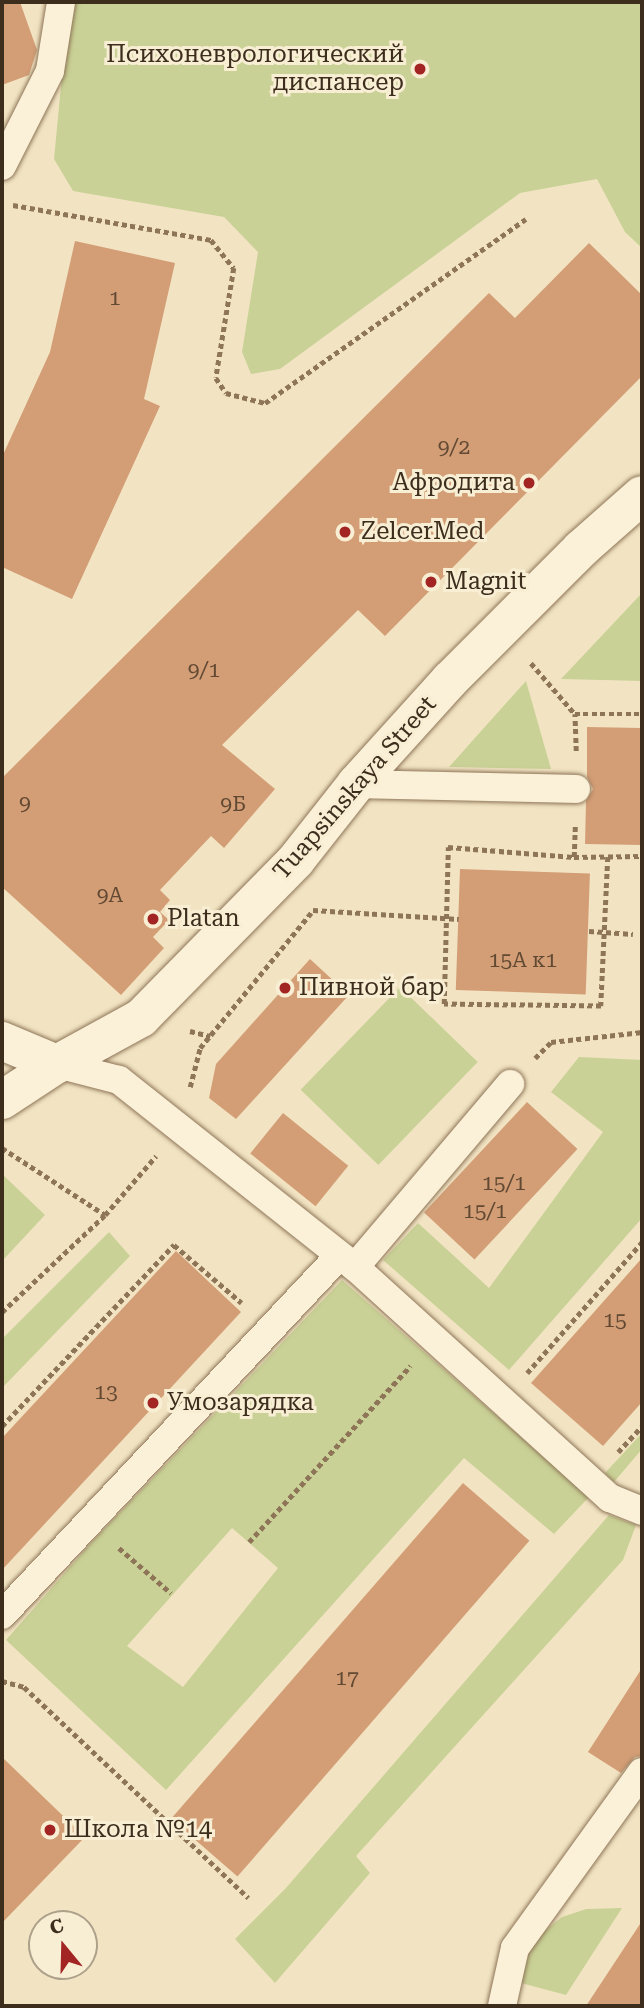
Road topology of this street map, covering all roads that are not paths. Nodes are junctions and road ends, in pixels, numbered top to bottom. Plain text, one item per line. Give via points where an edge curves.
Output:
1 (61, 2) edge
2 (2, 166) edge
3 (642, 495) edge
4 (356, 784) junction
5 (576, 789) dead end
6 (2, 1041) edge
7 (57, 1064) junction
8 (510, 1084) dead end
9 (2, 1100) edge
10 (347, 1262) junction
11 (642, 1511) edge
12 (2, 1615) edge
13 (642, 1772) edge
14 (502, 2006) edge

1 - 2 lane via 50,71
3 - 4 street, Tuapsinskaya Street via 459,670
4 - 5 lane
4 - 7 street, Tuapsinskaya Street via 296,860 141,1018
6 - 7 street
7 - 9 street, Tuapsinskaya Street
7 - 10 lane via 119,1080
8 - 10 lane
10 - 11 lane via 610,1498
10 - 12 lane
13 - 14 lane via 515,1948

